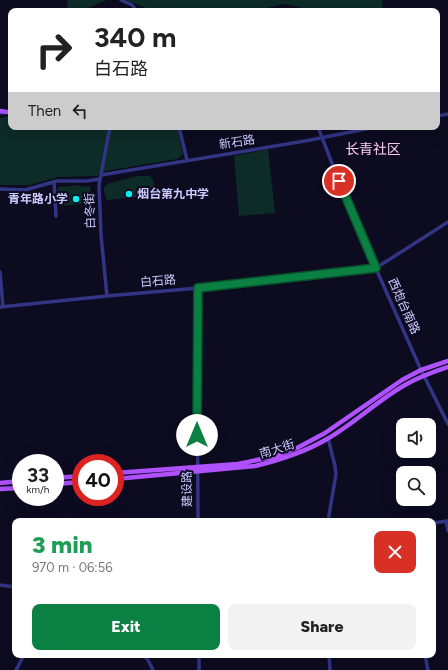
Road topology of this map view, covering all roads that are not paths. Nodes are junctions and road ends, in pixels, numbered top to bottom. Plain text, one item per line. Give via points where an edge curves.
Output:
1 (121, 0) edge
2 (134, 8) edge
3 (109, 130) edge
4 (180, 130) edge
5 (319, 130) edge
6 (360, 130) edge
7 (321, 137) junction
8 (187, 160) junction
9 (101, 177) junction
10 (54, 182) junction
11 (0, 189) edge
12 (56, 216) dead end
13 (448, 222) edge
14 (376, 268) junction
15 (0, 272) edge
16 (198, 288) junction
17 (107, 296) junction
18 (2, 307) edge
19 (448, 360) edge
20 (448, 367) edge
21 (421, 370) junction
22 (423, 376) junction
23 (448, 424) edge
24 (328, 438) junction
25 (197, 466) junction
26 (124, 472) edge
27 (197, 472) junction
28 (124, 478) edge
29 (12, 482) edge
30 (0, 483) edge
31 (12, 488) edge
32 (0, 489) edge
33 (198, 518) edge
34 (329, 518) edge
35 (447, 521) edge
36 (436, 523) edge
37 (448, 531) edge
38 (0, 585) edge
39 (12, 587) edge
40 (22, 658) edge
41 (146, 658) edge
42 (199, 658) edge
43 (329, 658) edge
44 (426, 658) edge
45 (16, 670) edge
46 (153, 670) edge
47 (199, 670) edge
48 (330, 670) edge
49 (428, 670) edge

1 - 2 street
3 - 9 street, 白冬街
4 - 8 street
5 - 7 street, 西炮台南路
6 - 7 street, 新石路
7 - 8 street, 新石路
7 - 14 street, 西炮台南路
8 - 9 street, 新石路
9 - 10 street, 新石路 via 87,181
9 - 17 street, 白冬街 via 101,235
10 - 11 street, 新石路 via 25,190
10 - 12 street
13 - 14 street, 白石路
14 - 16 street, 白石路
14 - 21 street, 西炮台南路
15 - 18 street
16 - 17 street, 白石路
16 - 25 street, 建设路
17 - 18 street, 白石路
19 - 21 main road, 南大街
20 - 22 main road, 南大街
21 - 22 street, 西炮台南路
21 - 25 main road, 南大街 via 402,380 325,433 297,448 255,461
22 - 23 street, 西炮台南路
22 - 24 main road, 南大街 via 405,385
24 - 27 main road, 南大街 via 298,452 255,466
24 - 34 street via 336,466
25 - 26 main road, 南大街
25 - 27 street, 建设路
27 - 28 main road, 南大街
27 - 33 street, 建设路
29 - 30 main road
31 - 32 main road
35 - 36 street
35 - 37 street
38 - 39 street
40 - 45 street
41 - 46 street
42 - 47 street
43 - 48 street
44 - 49 street

